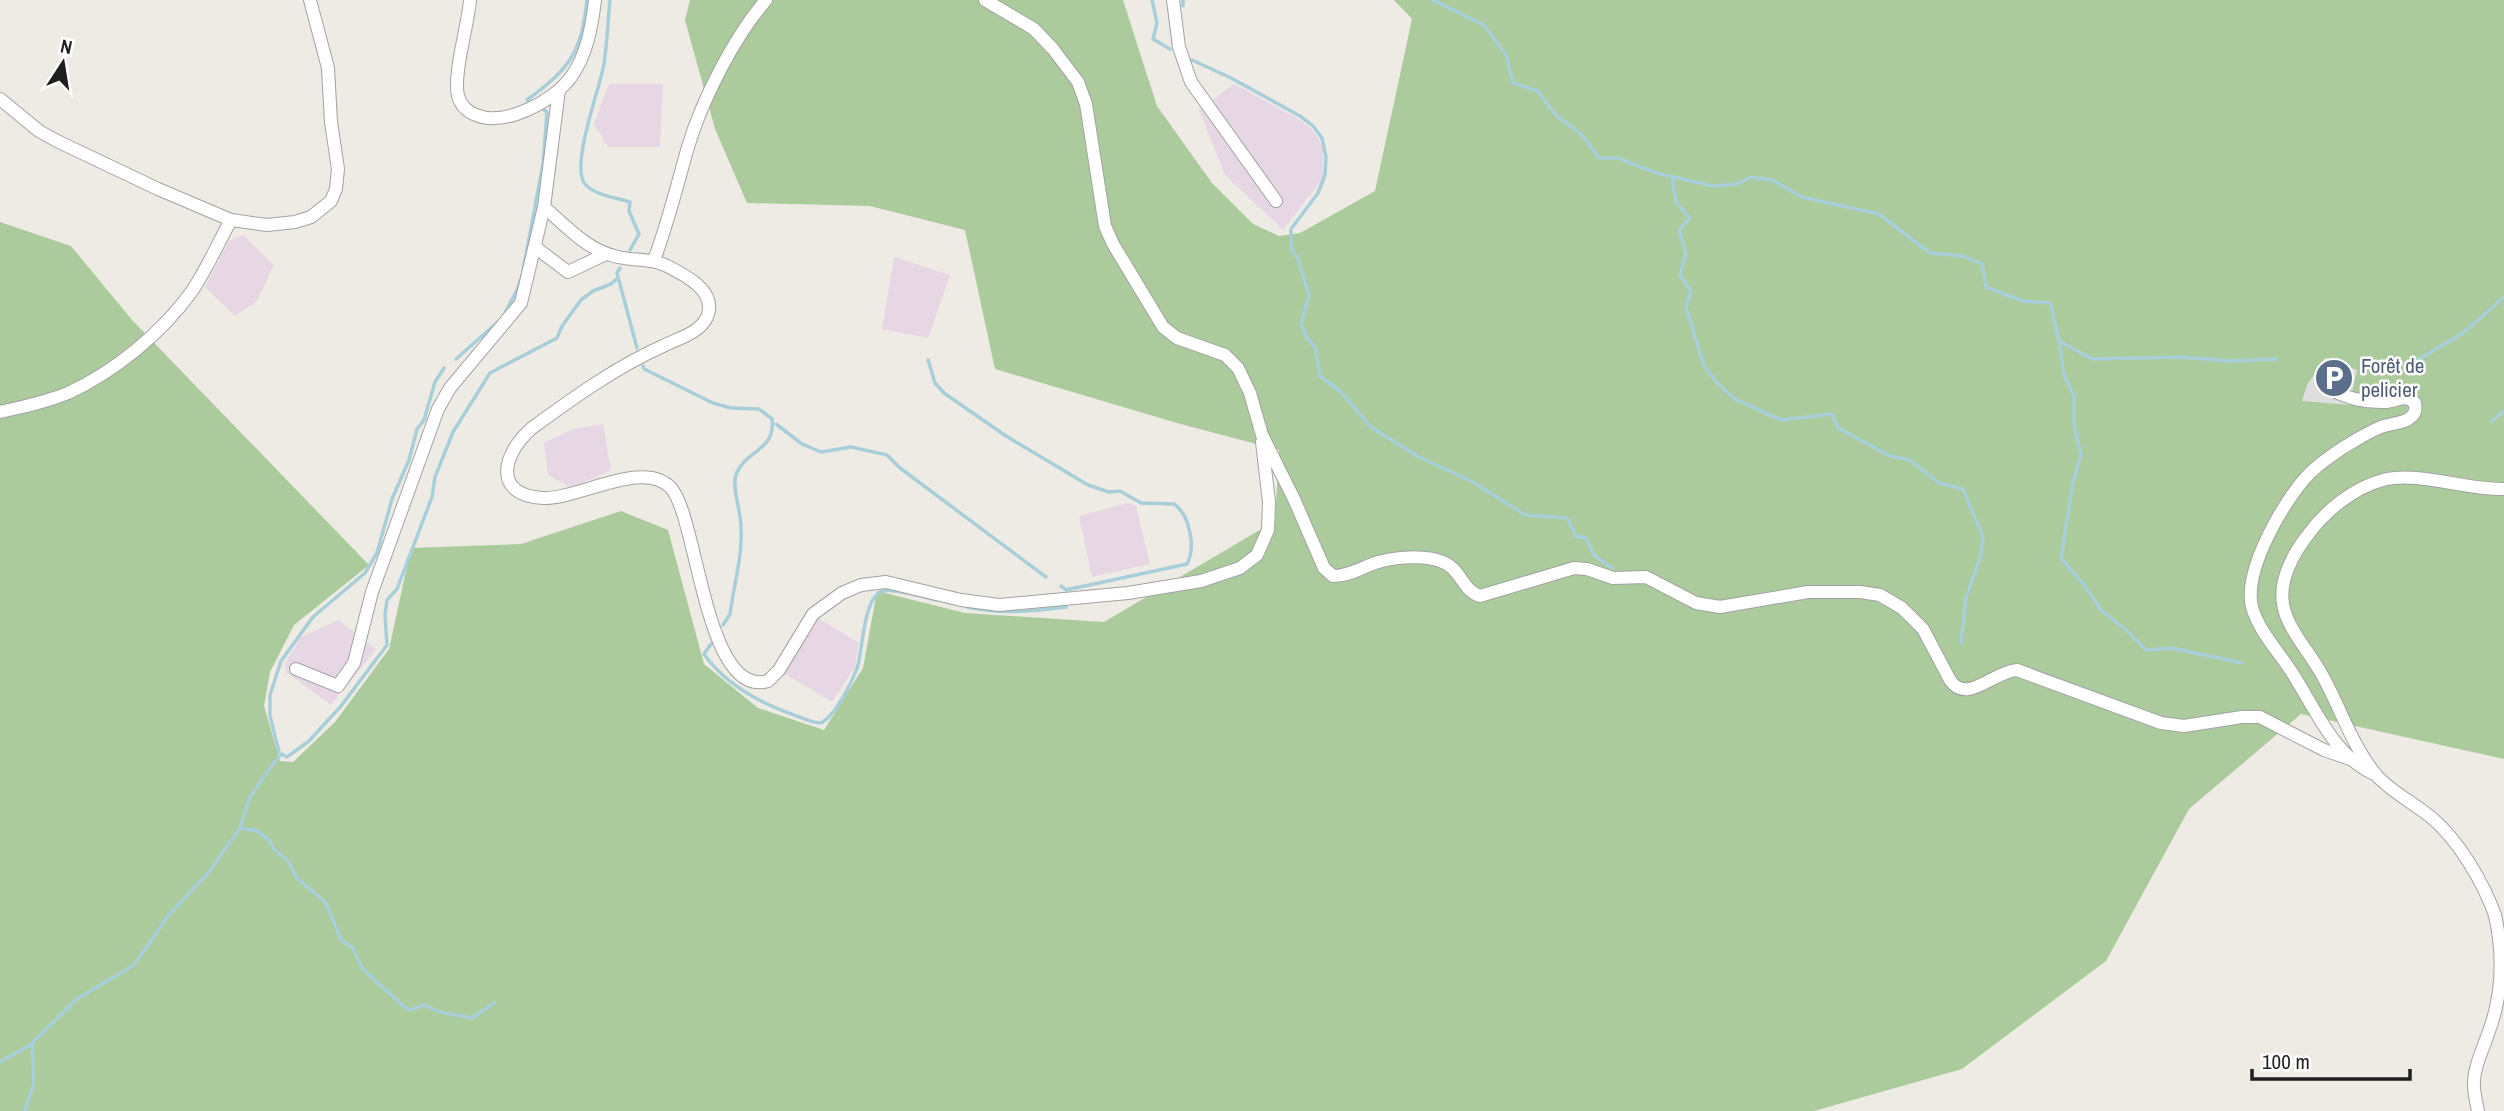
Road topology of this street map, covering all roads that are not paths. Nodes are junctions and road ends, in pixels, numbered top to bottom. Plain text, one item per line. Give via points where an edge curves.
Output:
1 (310, 0) edge
2 (470, 0) edge
3 (595, 0) edge
4 (766, 0) edge
5 (985, 0) edge
6 (1173, 0) edge
7 (559, 90) junction
8 (0, 99) edge
9 (1276, 201) dead end
10 (544, 207) junction
11 (231, 220) junction
12 (535, 247) junction
13 (606, 254) junction
14 (654, 260) junction
15 (2327, 388) dead end
16 (0, 412) edge
17 (1262, 435) junction
18 (2504, 489) edge
19 (296, 669) dead end
20 (2350, 759) junction
21 (2376, 774) junction
22 (2478, 1111) edge

1 - 11 street via 328,68 338,169 334,195 326,207 302,220 267,225
2 - 7 street via 457,83 464,106 487,119 503,118
3 - 7 street via 582,58
4 - 14 street via 701,110
5 - 17 street via 1043,38 1078,82 1086,104 1105,226 1113,244 1163,327 1177,338 1225,355 1238,368
6 - 9 street via 1179,47 1191,82
7 - 10 street
8 - 11 street via 57,141
10 - 12 street
10 - 13 street via 584,242
11 - 16 street via 193,289 132,351 68,393
12 - 13 street via 568,272
12 - 19 street via 522,303 450,388 438,409 372,592 352,667 338,686
13 - 14 street
14 - 17 street via 703,289 710,302 705,321 625,365 532,428 509,457 507,475 524,493 546,498 628,479 652,477 667,484 681,503 707,609 724,653 737,670 757,682 768,681 779,670 813,614 861,585 886,582 999,605 1139,591 1201,581 1240,568 1262,548 1270,521
15 - 20 street via 2363,402 2408,398 2416,411 2410,419 2371,431 2345,446 2311,472 2278,517 2258,562 2251,602 2328,732
17 - 20 street via 1324,568 1333,576 1380,562 1423,558 1445,563 1480,596 1574,568 1613,578 1646,577 1696,603 1720,607 1808,592 1880,595 1923,629 1958,689 1969,690 2003,672 2017,670 2171,725 2260,717
18 - 21 street via 2414,478 2382,480 2335,507 2313,527 2293,556 2283,583 2285,614
20 - 21 street
21 - 22 street via 2456,839 2498,925 2504,957 2501,995 2475,1073

